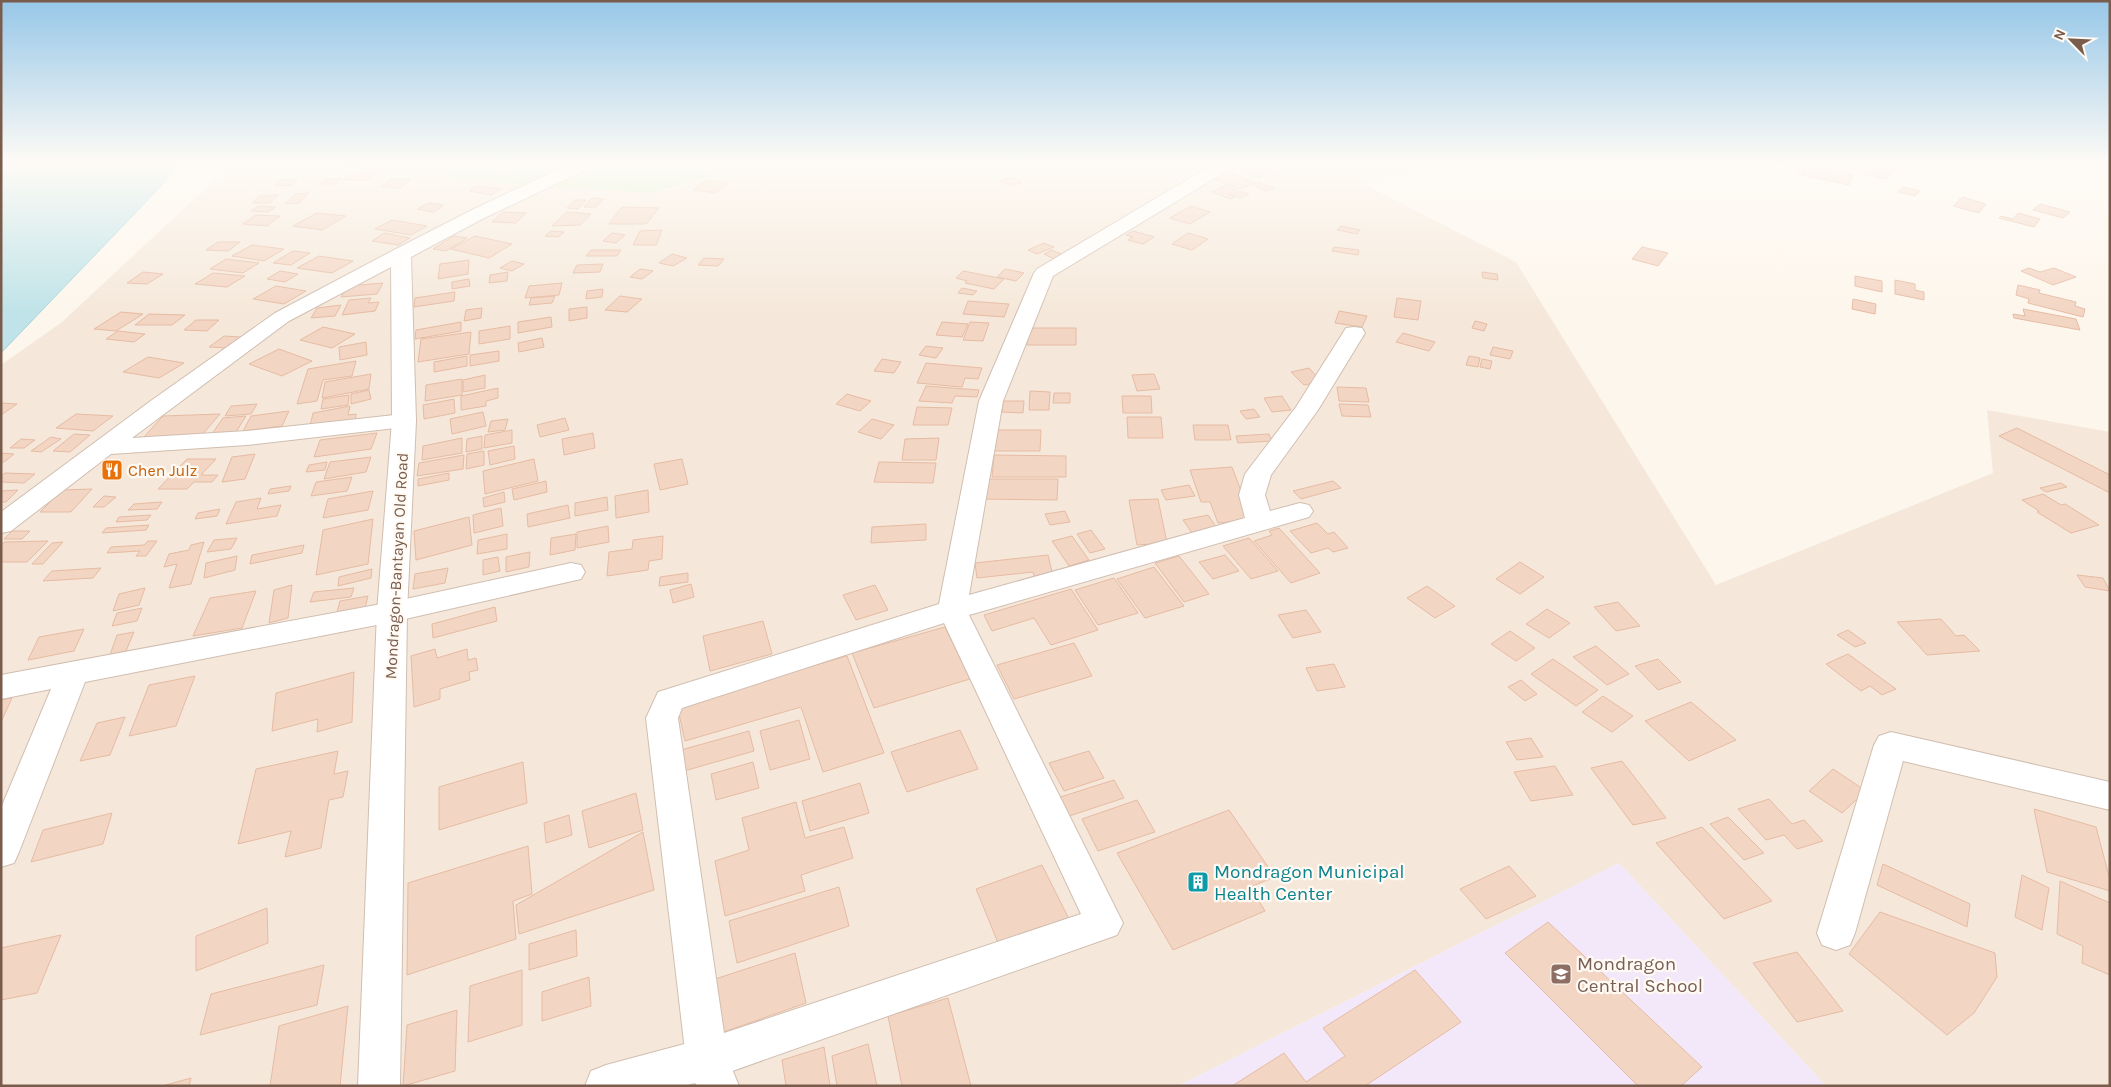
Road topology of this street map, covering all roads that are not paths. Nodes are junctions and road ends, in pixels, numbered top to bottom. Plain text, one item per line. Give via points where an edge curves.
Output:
1 (481, 213) edge
2 (1144, 213) edge
3 (401, 254) junction
4 (1354, 333) dead end
5 (404, 421) junction
6 (104, 447) junction
7 (1300, 511) dead end
8 (1260, 523) junction
9 (1, 525) edge
10 (571, 572) dead end
11 (952, 610) junction
12 (392, 612) junction
13 (73, 673) junction
14 (1, 687) edge
15 (2110, 796) edge
16 (1, 852) edge
17 (1836, 933) dead end
18 (712, 1072) edge
19 (379, 1086) edge
20 (606, 1086) edge

1 - 3 street
2 - 11 street via 1044,272 992,401
3 - 5 street, Mondragon-Bantayan Old Road
3 - 6 street via 282,317
4 - 8 street via 1306,410 1258,474 1252,495
5 - 6 street via 247,438
5 - 12 street, Mondragon-Bantayan Old Road
6 - 9 street
7 - 8 street
8 - 11 street
10 - 12 street
11 - 18 street via 669,700 662,718
11 - 18 street via 1104,923
12 - 13 street
12 - 19 street, Mondragon-Bantayan Old Road
13 - 14 street
13 - 16 street
15 - 17 street via 1892,745
18 - 20 street

